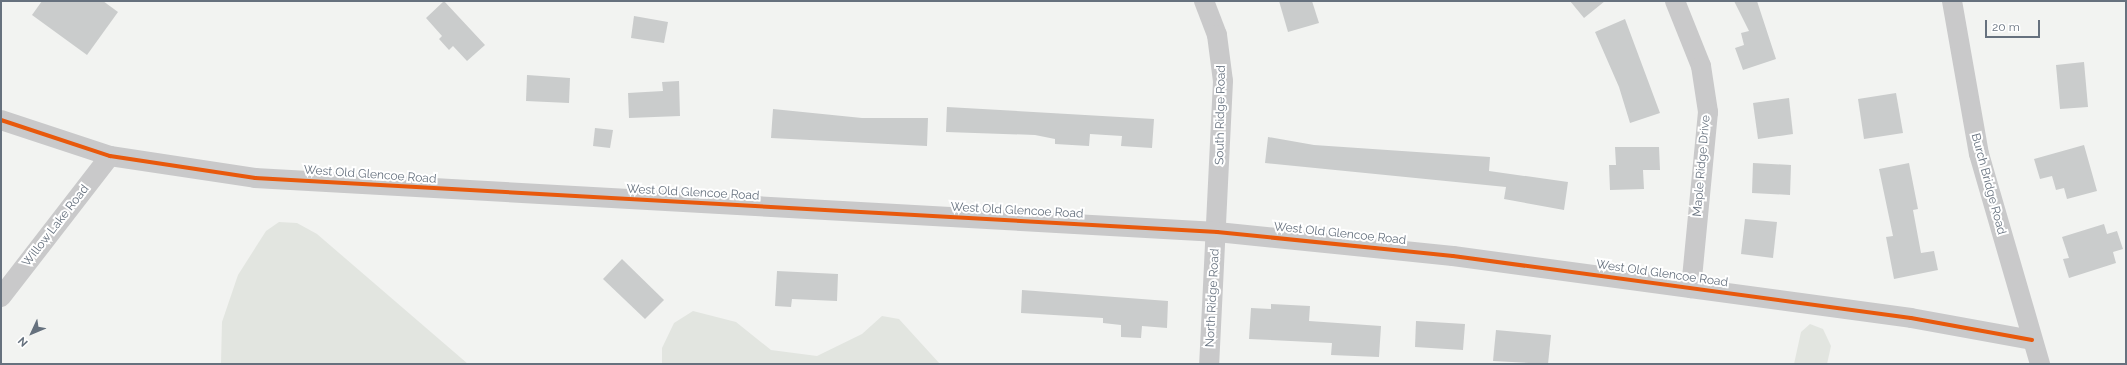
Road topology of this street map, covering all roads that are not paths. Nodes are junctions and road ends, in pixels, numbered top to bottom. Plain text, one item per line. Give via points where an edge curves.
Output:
1 (1204, 1) edge
2 (1675, 1) edge
3 (1952, 1) edge
4 (1, 120) edge
5 (110, 156) junction
6 (1217, 232) junction
7 (1691, 288) junction
8 (1, 297) edge
9 (2032, 340) junction
10 (1209, 364) edge
11 (2040, 364) edge

1 - 6 street, South Ridge Road via 1217,35 1223,65
2 - 7 street, Maple Ridge Drive via 1701,66 1708,112
3 - 9 street, Burch Bridge Road via 1979,154
4 - 5 street, West Old Glencoe Road
5 - 6 street, West Old Glencoe Road via 229,175 346,184
5 - 8 street, Willow Lake Road
6 - 7 street, West Old Glencoe Road via 1453,256
6 - 10 street, North Ridge Road
7 - 9 street, West Old Glencoe Road via 1911,318
9 - 11 street, Burch Bridge Road

